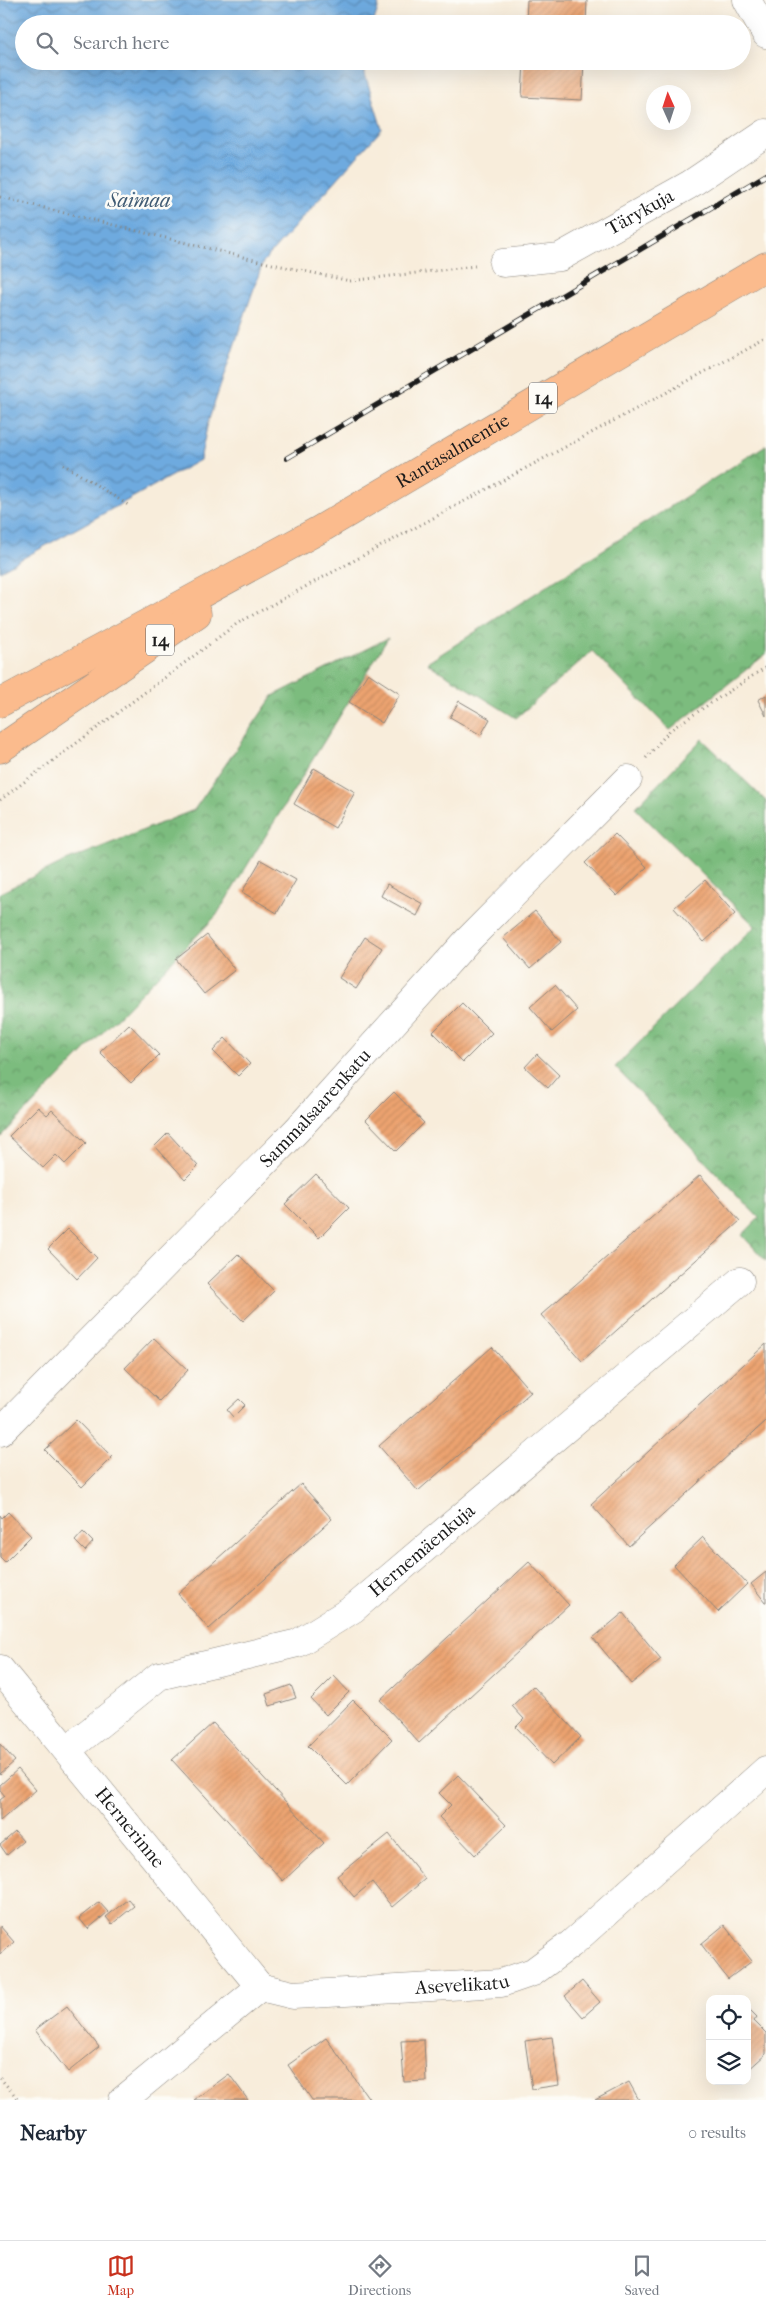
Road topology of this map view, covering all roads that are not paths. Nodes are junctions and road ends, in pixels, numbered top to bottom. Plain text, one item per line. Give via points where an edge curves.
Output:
1 (747, 0) edge
2 (765, 30) edge
3 (766, 134) edge
4 (503, 262) road end
5 (766, 266) edge
6 (319, 530) junction
7 (0, 703) edge
8 (0, 749) edge
9 (628, 779) road end
10 (740, 1280) dead end
11 (0, 1432) edge
12 (0, 1669) edge
13 (67, 1750) junction
14 (766, 1770) edge
15 (260, 1987) junction
16 (123, 2100) edge

1 - 2 street
3 - 4 street, Tärykuja via 689,185 560,258
5 - 6 highway, Rantasalmentie / 14
6 - 7 highway, Rantasalmentie / 14
6 - 8 highway, Rantasalmentie / 14
9 - 11 street, Sammalsaarenkatu via 468,940 297,1130
10 - 13 street, Hernemäenkuja via 353,1609 298,1643 159,1676
12 - 13 street, Hernerinne
13 - 15 street, Hernerinne
14 - 15 street, Asevelikatu via 571,1944 533,1972 501,1983 293,1995
15 - 16 street

